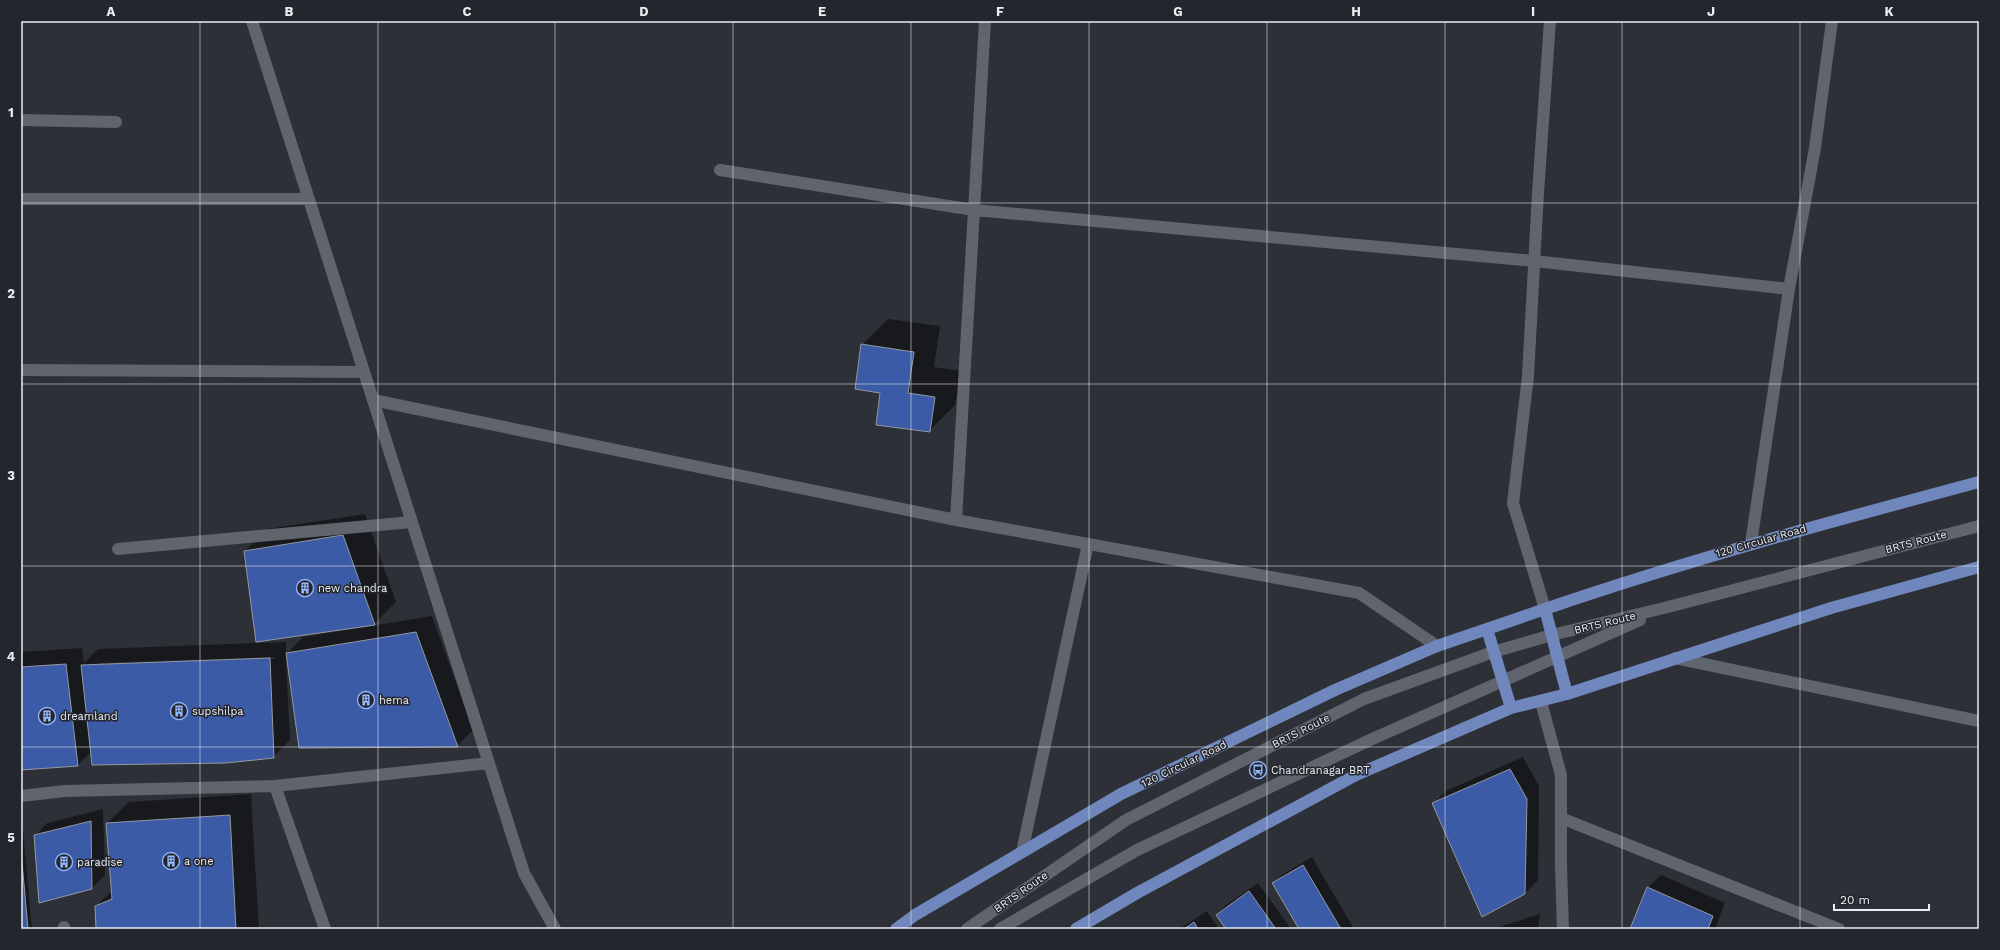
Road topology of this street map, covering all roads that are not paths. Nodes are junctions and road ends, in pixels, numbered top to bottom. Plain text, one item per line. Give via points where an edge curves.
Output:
1 (252, 21) edge
2 (985, 21) edge
3 (1550, 21) edge
4 (1832, 21) edge
5 (21, 120) edge
6 (116, 122) dead end
7 (720, 170) dead end
8 (21, 199) edge
9 (309, 199) junction
10 (974, 210) junction
11 (1534, 261) junction
12 (1789, 289) junction
13 (21, 370) edge
14 (364, 372) junction
15 (373, 400) junction
16 (1979, 482) edge
17 (956, 520) junction
18 (412, 522) junction
19 (1979, 526) edge
20 (1751, 543) junction
21 (1088, 544) junction
22 (118, 549) dead end
23 (1979, 567) edge
24 (1668, 607) junction
25 (1545, 609) junction
26 (1487, 629) junction
27 (1552, 635) junction
28 (1436, 646) junction
29 (1494, 652) junction
30 (1558, 656) junction
31 (1675, 658) junction
32 (1503, 681) junction
33 (1567, 694) junction
34 (1541, 702) junction
35 (1511, 708) junction
36 (1979, 721) edge
37 (489, 763) junction
38 (275, 786) junction
39 (21, 796) edge
40 (1561, 818) junction
41 (1022, 852) junction
42 (325, 929) edge
43 (555, 929) edge
44 (896, 929) edge
45 (967, 929) edge
46 (1000, 929) edge
47 (1076, 929) edge
48 (1563, 929) edge
49 (1839, 929) edge

1 - 9 street
2 - 10 street
3 - 11 street
4 - 12 street via 1815,148
5 - 6 street
7 - 10 street
8 - 9 street
9 - 14 street
10 - 11 street
10 - 17 street
11 - 12 street
11 - 25 street via 1528,376 1513,503
12 - 20 street
13 - 14 street
14 - 15 street
15 - 17 street
15 - 18 street
16 - 20 main road, 120 Circular Road
17 - 21 street
18 - 22 street
18 - 37 street
19 - 24 street, BRTS Route
20 - 25 main road, 120 Circular Road
21 - 28 street via 1359,593
21 - 41 street
23 - 31 main road via 1831,608
24 - 27 street, BRTS Route
24 - 30 street, BRTS Route
25 - 26 main road, 120 Circular Road
25 - 27 main road
26 - 28 main road, 120 Circular Road
26 - 29 main road
27 - 29 street, BRTS Route
27 - 30 main road
28 - 41 main road, 120 Circular Road via 1335,690 1122,794
29 - 32 main road
29 - 45 street, BRTS Route via 1364,699 1126,820
30 - 32 street, BRTS Route
30 - 33 main road
31 - 33 main road
31 - 36 street
32 - 35 main road
32 - 46 street, BRTS Route via 1370,740 1137,850
33 - 34 main road
34 - 35 main road
34 - 40 street via 1561,775
35 - 47 main road via 1356,775 1137,893
37 - 38 street
37 - 43 street via 524,873
38 - 39 street via 65,792
38 - 42 street
40 - 48 street
40 - 49 street
41 - 44 main road, 120 Circular Road via 915,915

